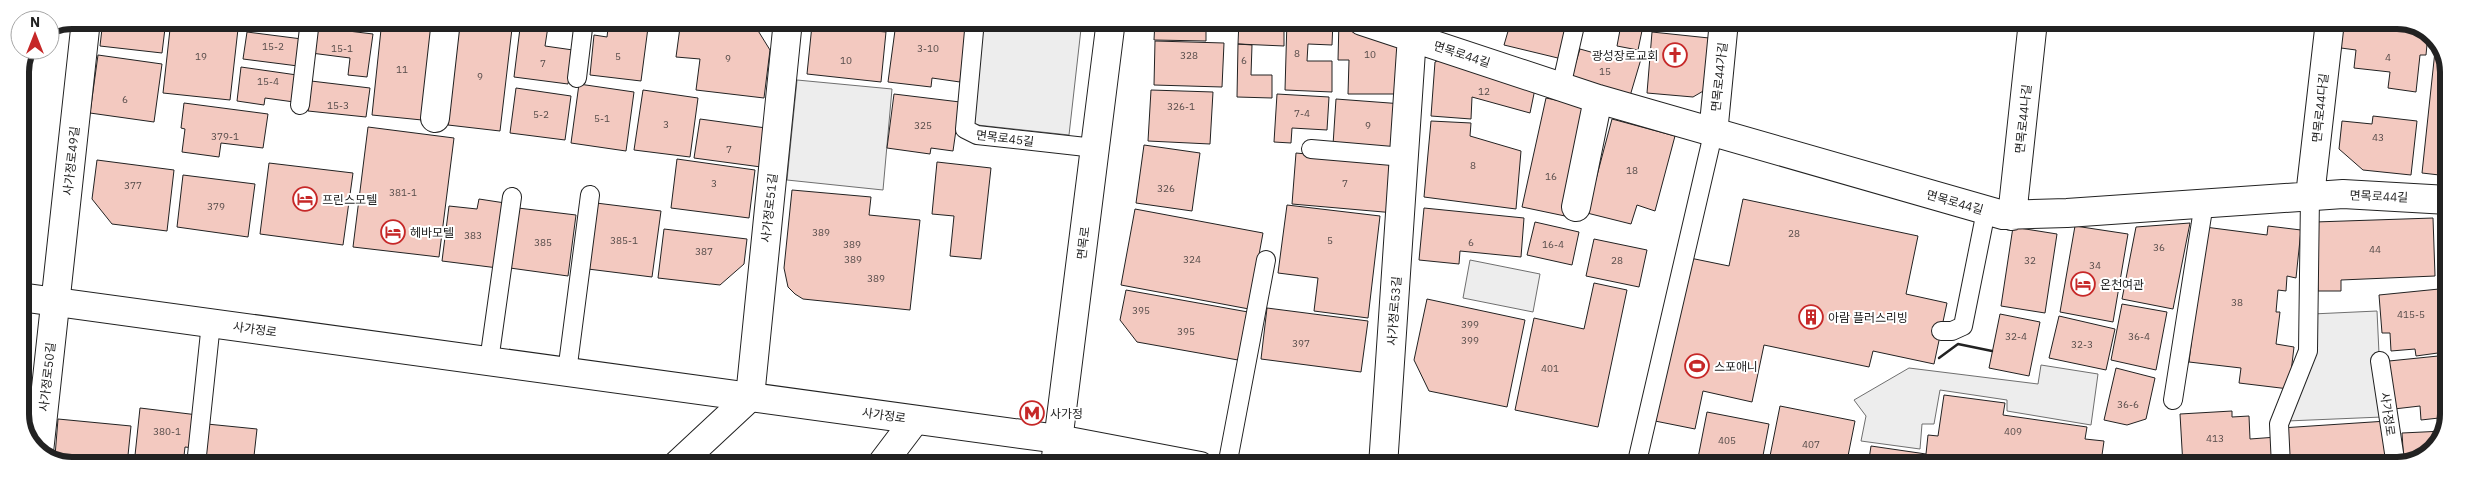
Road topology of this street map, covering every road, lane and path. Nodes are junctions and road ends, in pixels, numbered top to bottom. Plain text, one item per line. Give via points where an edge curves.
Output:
1 (85, 29) edge
2 (309, 29) edge
3 (445, 29) edge
4 (583, 29) edge
5 (786, 29) edge
6 (975, 29) edge
7 (1110, 29) edge
8 (1412, 29) edge
9 (1574, 29) edge
10 (1723, 29) edge
11 (2032, 29) edge
12 (2329, 29) edge
13 (577, 78) dead end
14 (1561, 87) junction
15 (1598, 100) junction
16 (300, 105) dead end
17 (435, 118) dead end
18 (1713, 134) junction
19 (1095, 148) junction
20 (1311, 149) dead end
21 (1404, 157) junction
22 (590, 195) dead end
23 (2310, 196) junction
24 (512, 197) dead end
25 (2440, 199) edge
26 (2204, 203) junction
27 (1576, 207) dead end
28 (1986, 210) junction
29 (2012, 216) junction
30 (1266, 260) dead end
31 (29, 298) edge
32 (55, 301) junction
33 (211, 323) junction
34 (1941, 332) dead end
35 (489, 361) junction
36 (2380, 361) dead end
37 (567, 372) junction
38 (750, 396) junction
39 (2173, 400) dead end
40 (915, 420) junction
41 (39, 443) edge
42 (1057, 452) edge
43 (197, 457) edge
44 (685, 457) edge
45 (887, 457) edge
46 (1108, 457) edge
47 (1229, 457) edge
48 (1384, 457) edge
49 (1638, 457) edge
50 (2281, 457) edge
51 (2395, 457) edge

1 - 32 street, 사가정로49길
2 - 16 lane
3 - 17 street
4 - 13 lane
5 - 38 street, 사가정로51길
6 - 19 lane, 면목로45길 via 965,129 977,135
7 - 19 street, 면목로
8 - 14 street, 면목로44길
8 - 21 street, 사가정로53길
9 - 14 lane
10 - 18 street, 면목로44가길
11 - 29 street, 면목로44나길
12 - 23 street, 면목로44다길
14 - 15 street, 면목로44길
15 - 18 street, 면목로44길
15 - 27 street
18 - 28 street, 면목로44길
18 - 49 lane
19 - 42 street, 면목로
20 - 21 lane
21 - 48 street, 사가정로53길
22 - 37 lane
23 - 25 street, 면목로44길 via 2380,195
23 - 26 street, 면목로44길
23 - 50 lane via 2308,350 2279,424
24 - 35 lane
26 - 29 street, 면목로44길
26 - 39 lane
28 - 29 street, 면목로44길
28 - 34 lane via 1963,326 1952,332
30 - 47 lane
31 - 32 street, 사가정로
32 - 33 street, 사가정로
32 - 41 street, 사가정로50길
33 - 35 street, 사가정로
33 - 43 lane
35 - 37 street, 사가정로
36 - 51 lane, 사가정로
37 - 38 street, 사가정로
38 - 40 street, 사가정로
38 - 44 street
40 - 42 street, 사가정로
40 - 45 street
42 - 46 street, 사가정로

